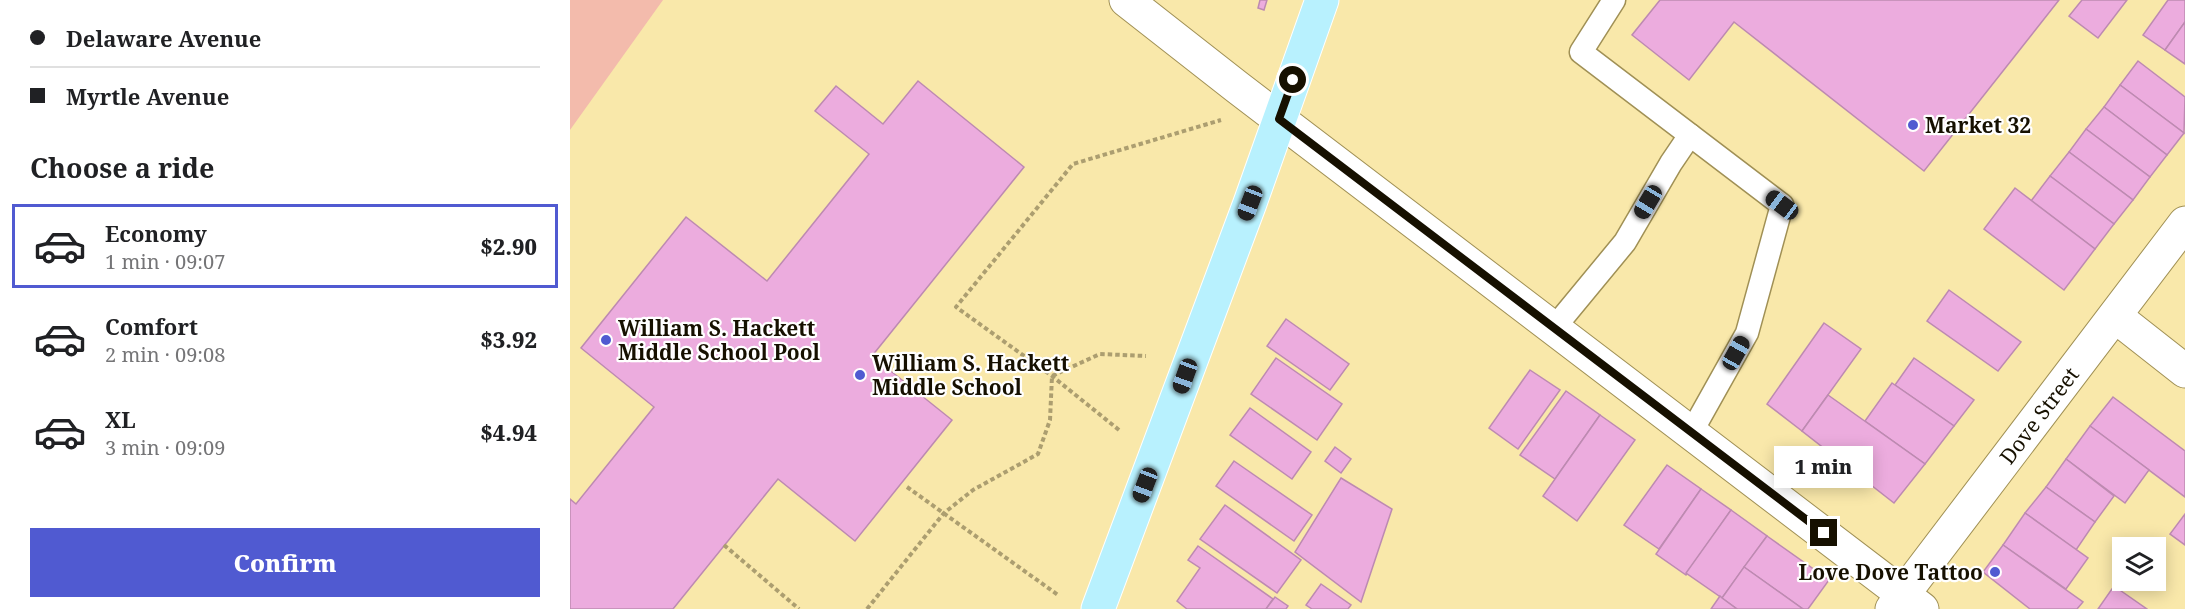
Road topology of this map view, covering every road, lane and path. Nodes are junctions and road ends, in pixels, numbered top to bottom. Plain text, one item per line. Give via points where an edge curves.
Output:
1 (1126, 0) edge
2 (1322, 0) edge
3 (1614, 0) edge
4 (1279, 119) junction
5 (1222, 120) dead end
6 (1690, 135) junction
7 (2185, 223) edge
8 (2115, 315) junction
9 (1554, 328) junction
10 (1146, 356) dead end
11 (2185, 371) edge
12 (1052, 376) junction
13 (1119, 430) dead end
14 (1691, 433) junction
15 (907, 487) dead end
16 (944, 513) junction
17 (724, 545) dead end
18 (1058, 595) dead end
19 (1906, 604) edge
20 (799, 609) edge
21 (867, 609) edge
22 (1098, 609) edge

1 - 4 street
2 - 4 main road
3 - 6 lane via 1581,52
4 - 9 street
4 - 22 main road
5 - 12 path via 1073,164 956,307
6 - 9 lane via 1625,242
6 - 14 lane via 1782,205 1747,333
7 - 8 street, Dove Street
8 - 11 street
8 - 19 street, Dove Street
9 - 14 street
10 - 12 path via 1100,354
12 - 13 path
12 - 16 path via 1050,420 1038,454 973,490
14 - 19 street
15 - 16 path
16 - 18 path
16 - 21 path
17 - 20 path

